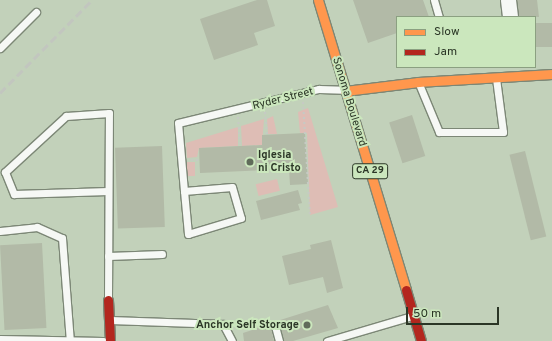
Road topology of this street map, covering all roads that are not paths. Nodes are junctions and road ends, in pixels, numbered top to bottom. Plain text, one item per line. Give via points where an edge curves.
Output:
1 (318, 0) edge
2 (434, 0) edge
3 (508, 0) edge
4 (36, 12) dead end
5 (439, 16) edge
6 (510, 16) edge
7 (0, 48) edge
8 (519, 71) edge
9 (552, 74) edge
10 (496, 77) junction
11 (418, 82) junction
12 (345, 90) junction
13 (184, 190) junction
14 (108, 191) junction
15 (0, 231) edge
16 (162, 254) dead end
17 (108, 256) junction
18 (108, 300) joint
19 (414, 316) junction
20 (108, 320) junction
21 (275, 326) dead end
22 (0, 339) edge
23 (70, 341) edge
24 (103, 341) edge
25 (110, 341) edge
26 (232, 341) edge
27 (280, 341) edge
28 (327, 341) edge
29 (421, 341) edge

1 - 12 main road, Sonoma Boulevard / CA 29
2 - 5 lane
3 - 6 street
4 - 7 lane
8 - 9 main road, Ryder Street
8 - 10 main road, Ryder Street
10 - 11 main road, Ryder Street via 447,77
10 - 11 lane via 502,132 439,132
11 - 12 main road, Ryder Street
12 - 13 lane, Ryder Street via 320,89 178,123
12 - 19 main road, Sonoma Boulevard / CA 29
13 - 13 lane, Ryder Street via 232,187 241,218 188,234
14 - 14 lane via 109,112 66,116 5,172 14,194
14 - 17 lane
15 - 23 lane via 37,227 62,238
16 - 17 lane
17 - 18 lane
18 - 20 main road
19 - 28 lane
19 - 29 main road, Sonoma Boulevard / CA 29
20 - 25 main road
20 - 26 lane via 223,324
21 - 27 lane
22 - 23 lane
23 - 24 lane

